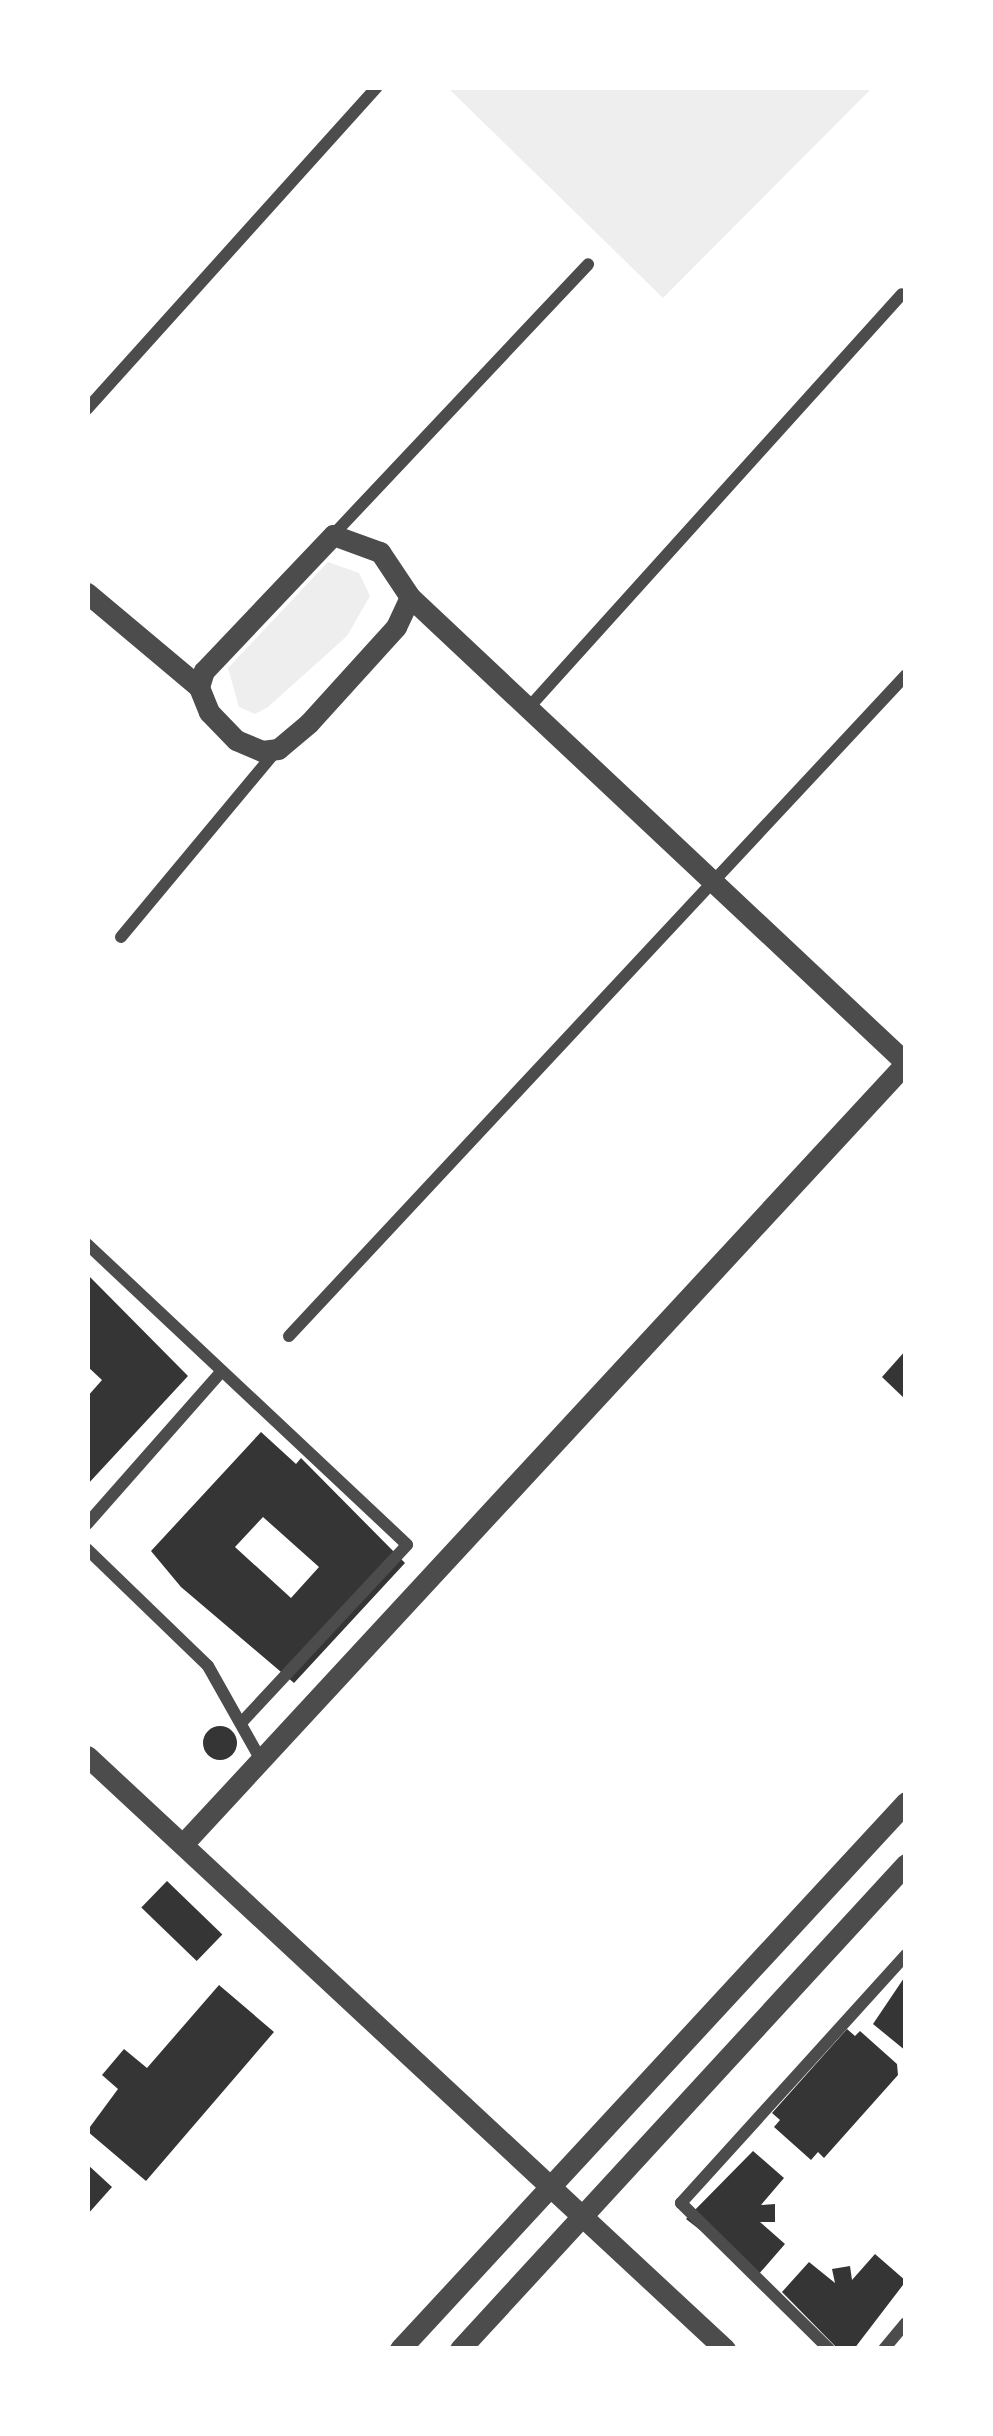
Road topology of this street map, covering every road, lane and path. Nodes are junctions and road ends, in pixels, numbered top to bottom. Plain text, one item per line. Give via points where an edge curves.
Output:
1 (377, 87) edge
2 (588, 264) dead end
3 (902, 294) dead end
4 (87, 409) edge
5 (333, 535) junction
6 (87, 593) edge
7 (410, 597) junction
8 (906, 675) edge
9 (199, 687) junction
10 (532, 704) junction
11 (278, 749) junction
12 (714, 886) junction
13 (121, 937) dead end
14 (906, 1063) edge
15 (87, 1244) edge
16 (289, 1336) dead end
17 (222, 1371) junction
18 (87, 1524) edge
19 (87, 1549) edge
20 (243, 1721) junction
21 (87, 1756) edge
22 (262, 1761) junction
23 (906, 1802) edge
24 (183, 1844) junction
25 (906, 1864) edge
26 (906, 1955) edge
27 (547, 2190) junction
28 (580, 2218) junction
29 (906, 2323) edge
30 (400, 2349) edge
31 (460, 2349) edge
32 (725, 2349) edge
33 (829, 2349) edge
34 (884, 2349) edge

1 - 4 street
2 - 5 street
3 - 10 street
5 - 7 street via 380,552
5 - 9 street via 218,650
6 - 9 street
7 - 10 street
7 - 11 street via 396,627
8 - 12 street
9 - 11 street via 236,740
10 - 12 street
11 - 13 street
12 - 14 street
12 - 16 street
14 - 22 street
15 - 17 street
17 - 18 street
17 - 20 street via 407,1545
19 - 20 street via 208,1666
20 - 22 street
21 - 24 street
22 - 24 street
23 - 27 street
24 - 27 street
25 - 28 street
26 - 33 street via 681,2203
27 - 28 street
27 - 30 street
28 - 31 street
28 - 32 street
29 - 34 street

